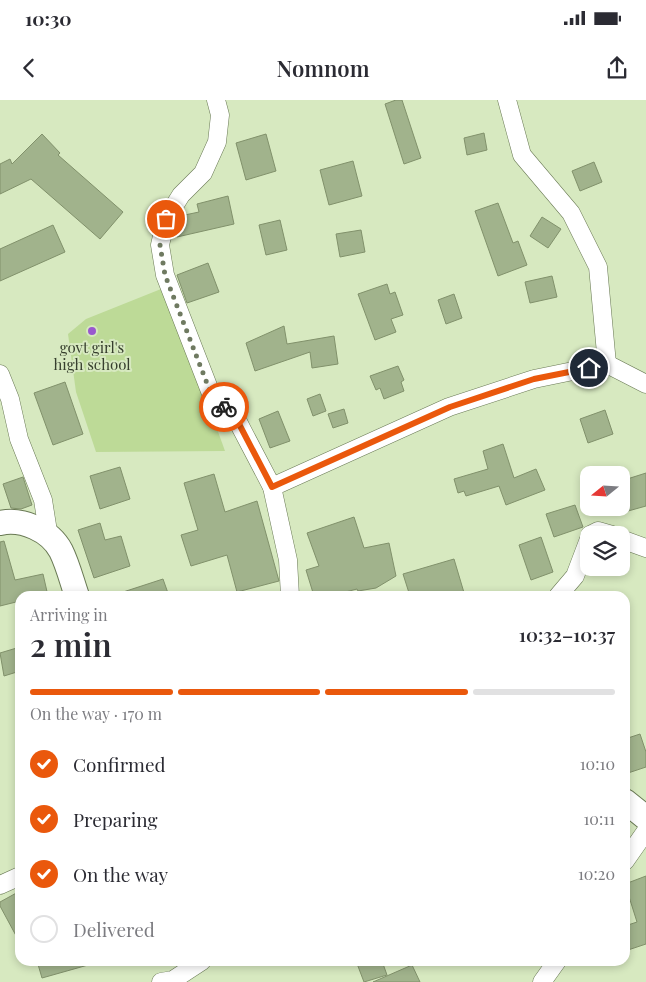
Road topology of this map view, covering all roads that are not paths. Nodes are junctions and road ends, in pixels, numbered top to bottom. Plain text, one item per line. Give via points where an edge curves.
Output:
1 (216, 100) edge
2 (507, 100) edge
3 (607, 364) junction
4 (0, 374) edge
5 (646, 384) edge
6 (272, 487) junction
7 (0, 523) edge
8 (50, 538) junction
9 (630, 542) edge
10 (646, 548) edge
11 (580, 563) edge
12 (74, 591) edge
13 (290, 591) edge
14 (562, 591) edge
15 (630, 805) edge
16 (646, 818) edge
17 (646, 831) edge
18 (630, 855) edge
19 (15, 878) edge
20 (0, 885) edge
21 (194, 966) edge
22 (553, 966) edge
23 (161, 982) edge
24 (542, 982) edge

1 - 6 street via 220,115 217,142 203,173 181,195 166,219 160,245 165,275 210,391 238,422
2 - 3 street via 522,155 571,213 598,267
3 - 5 street
3 - 6 street via 534,379 450,407
4 - 8 street via 19,439 42,500
6 - 13 street via 288,560
7 - 8 main road via 24,523
8 - 12 main road via 61,550
9 - 10 street
11 - 14 street via 575,576
15 - 16 main road
17 - 18 street
19 - 20 street
21 - 23 street via 173,980
22 - 24 street

